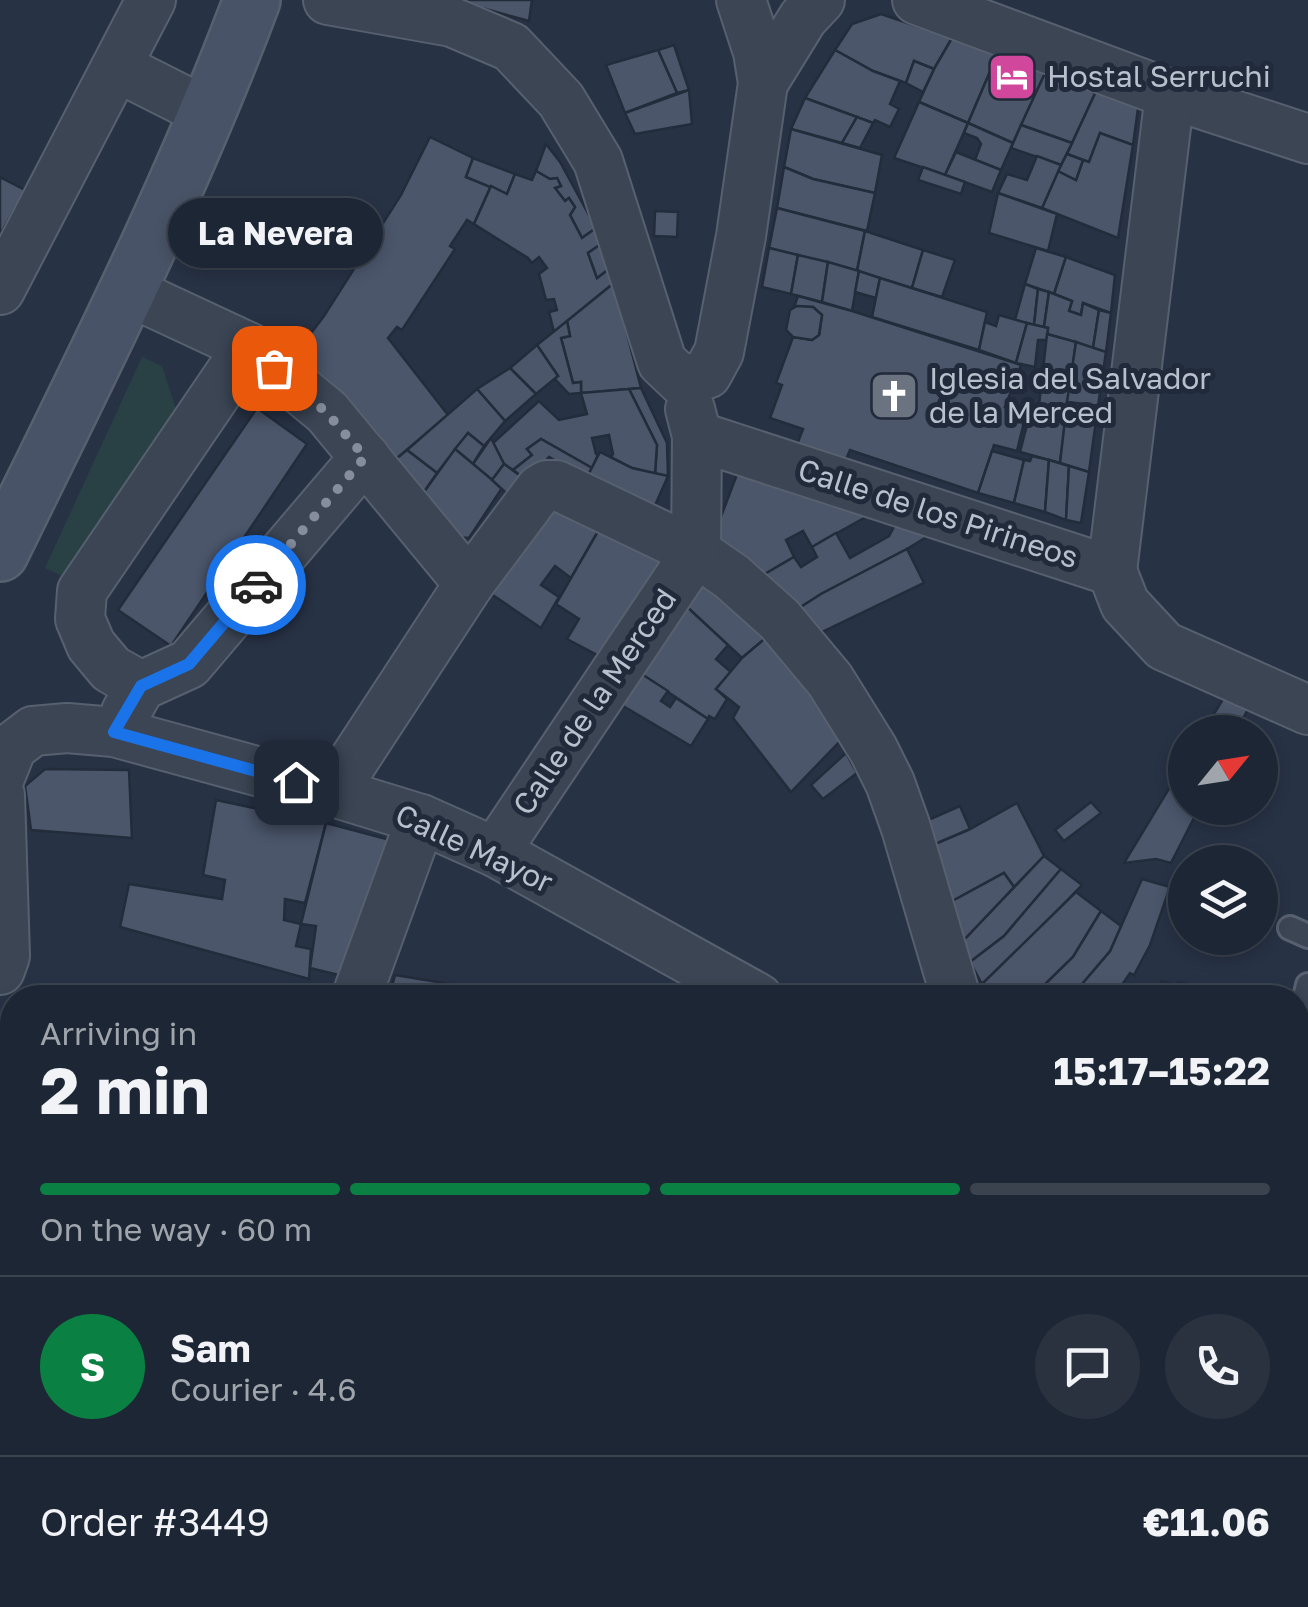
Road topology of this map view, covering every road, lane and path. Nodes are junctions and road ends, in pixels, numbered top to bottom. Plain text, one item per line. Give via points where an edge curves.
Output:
1 (152, 0) edge
2 (252, 0) edge
3 (328, 0) edge
4 (741, 0) edge
5 (820, 0) edge
6 (917, 0) edge
7 (117, 67) junction
8 (763, 83) junction
9 (1170, 94) junction
10 (206, 112) junction
11 (1308, 139) edge
12 (0, 290) edge
13 (128, 291) junction
14 (248, 347) junction
15 (682, 381) junction
16 (697, 436) junction
17 (365, 457) junction
18 (0, 552) edge
19 (696, 552) junction
20 (1112, 570) junction
21 (469, 584) junction
22 (141, 686) junction
23 (1308, 710) edge
24 (114, 732) junction
25 (0, 777) edge
26 (333, 792) junction
27 (0, 795) edge
28 (421, 819) junction
29 (495, 852) junction
30 (0, 970) edge
31 (361, 985) edge
32 (721, 985) edge
33 (952, 985) edge

1 - 7 street
2 - 10 main road
3 - 15 street via 452,22 496,40 561,100 598,161 662,362
4 - 8 street
5 - 8 street
6 - 9 street
7 - 10 street
7 - 12 street
8 - 15 street via 719,352 707,374
9 - 11 street
9 - 20 street
10 - 13 main road
13 - 14 street
13 - 18 main road
14 - 17 street via 326,412
14 - 22 street via 82,592 80,620 91,645 111,669
15 - 16 street
16 - 19 street
16 - 20 street, Calle de los Pirineos
17 - 21 street
17 - 22 street via 189,664
19 - 21 street via 547,485
19 - 29 street, Calle de la Merced
19 - 33 street via 779,620 853,714 890,783
20 - 23 street, Calle de los Pirineos via 1124,604 1164,646
21 - 26 street
22 - 24 street
24 - 25 street, Calle Mayor via 33,731 12,747
24 - 26 street, Calle Mayor
26 - 28 street, Calle Mayor
27 - 30 street via 6,956
28 - 29 street, Calle Mayor
28 - 31 street
29 - 32 street, Calle Mayor

